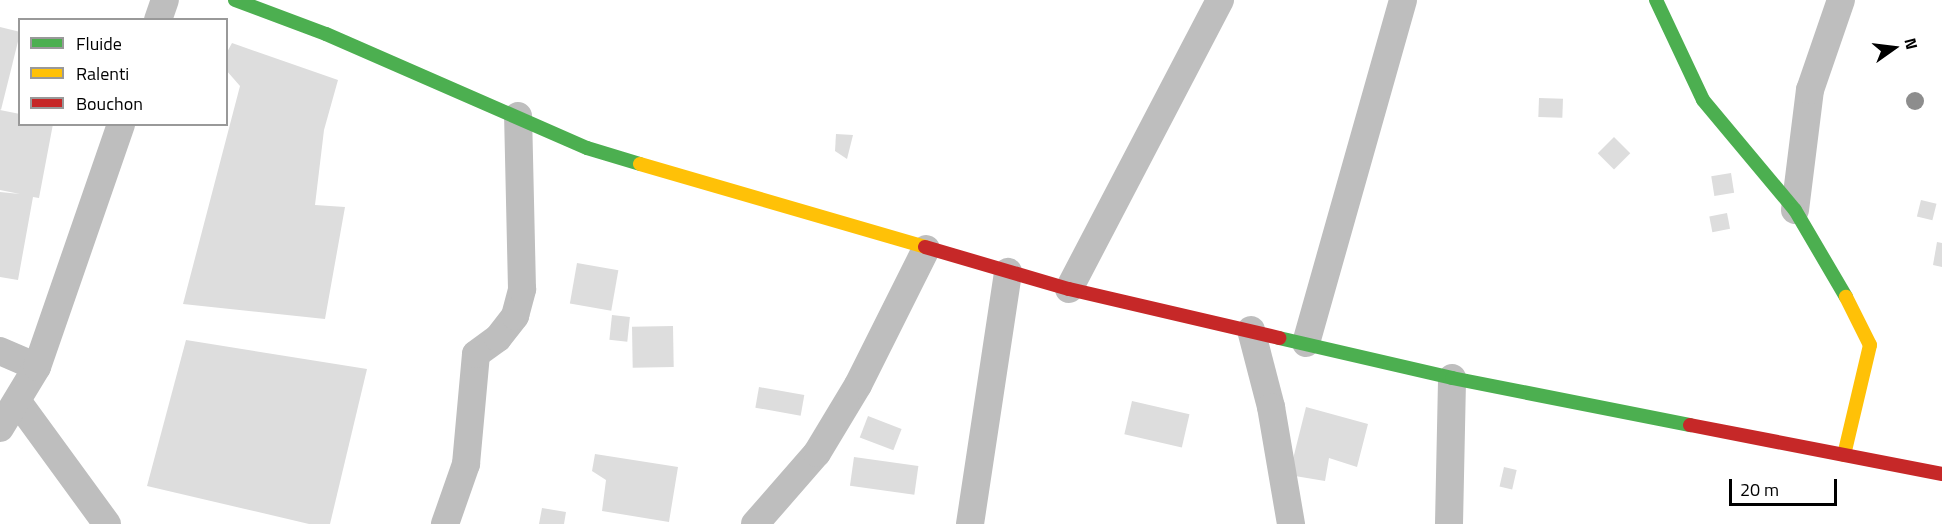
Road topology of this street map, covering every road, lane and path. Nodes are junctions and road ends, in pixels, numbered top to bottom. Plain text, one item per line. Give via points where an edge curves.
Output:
1 (165, 0) edge
2 (235, 0) edge
3 (1220, 0) edge
4 (1403, 0) edge
5 (1656, 0) edge
6 (1841, 0) edge
7 (159, 18) edge
8 (518, 116) junction
9 (120, 126) edge
10 (1795, 210) junction
11 (926, 249) junction
12 (1008, 272) junction
13 (1069, 289) junction
14 (1251, 330) junction
15 (1306, 344) junction
16 (0, 351) edge
17 (37, 367) junction
18 (1452, 378) junction
19 (18, 402) junction
20 (0, 428) edge
21 (1844, 454) junction
22 (1942, 474) edge
23 (107, 524) edge
24 (445, 524) edge
25 (755, 524) edge
26 (970, 524) edge
27 (1291, 524) edge
28 (1449, 524) edge

1 - 7 street
2 - 8 main road
3 - 13 street
4 - 15 street
5 - 10 main road via 1703,100
6 - 10 street via 1810,90
8 - 11 main road via 587,148
8 - 24 street via 522,289 515,316 498,338 476,354 466,464
9 - 17 street
10 - 21 main road via 1845,290 1870,345
11 - 12 main road
11 - 25 street via 858,385 818,453
12 - 13 main road
12 - 26 street
13 - 14 main road
14 - 15 main road
14 - 27 street via 1271,406
15 - 18 main road
16 - 17 street
17 - 19 street
18 - 21 main road
18 - 28 street
19 - 20 street
19 - 23 street
21 - 22 main road

